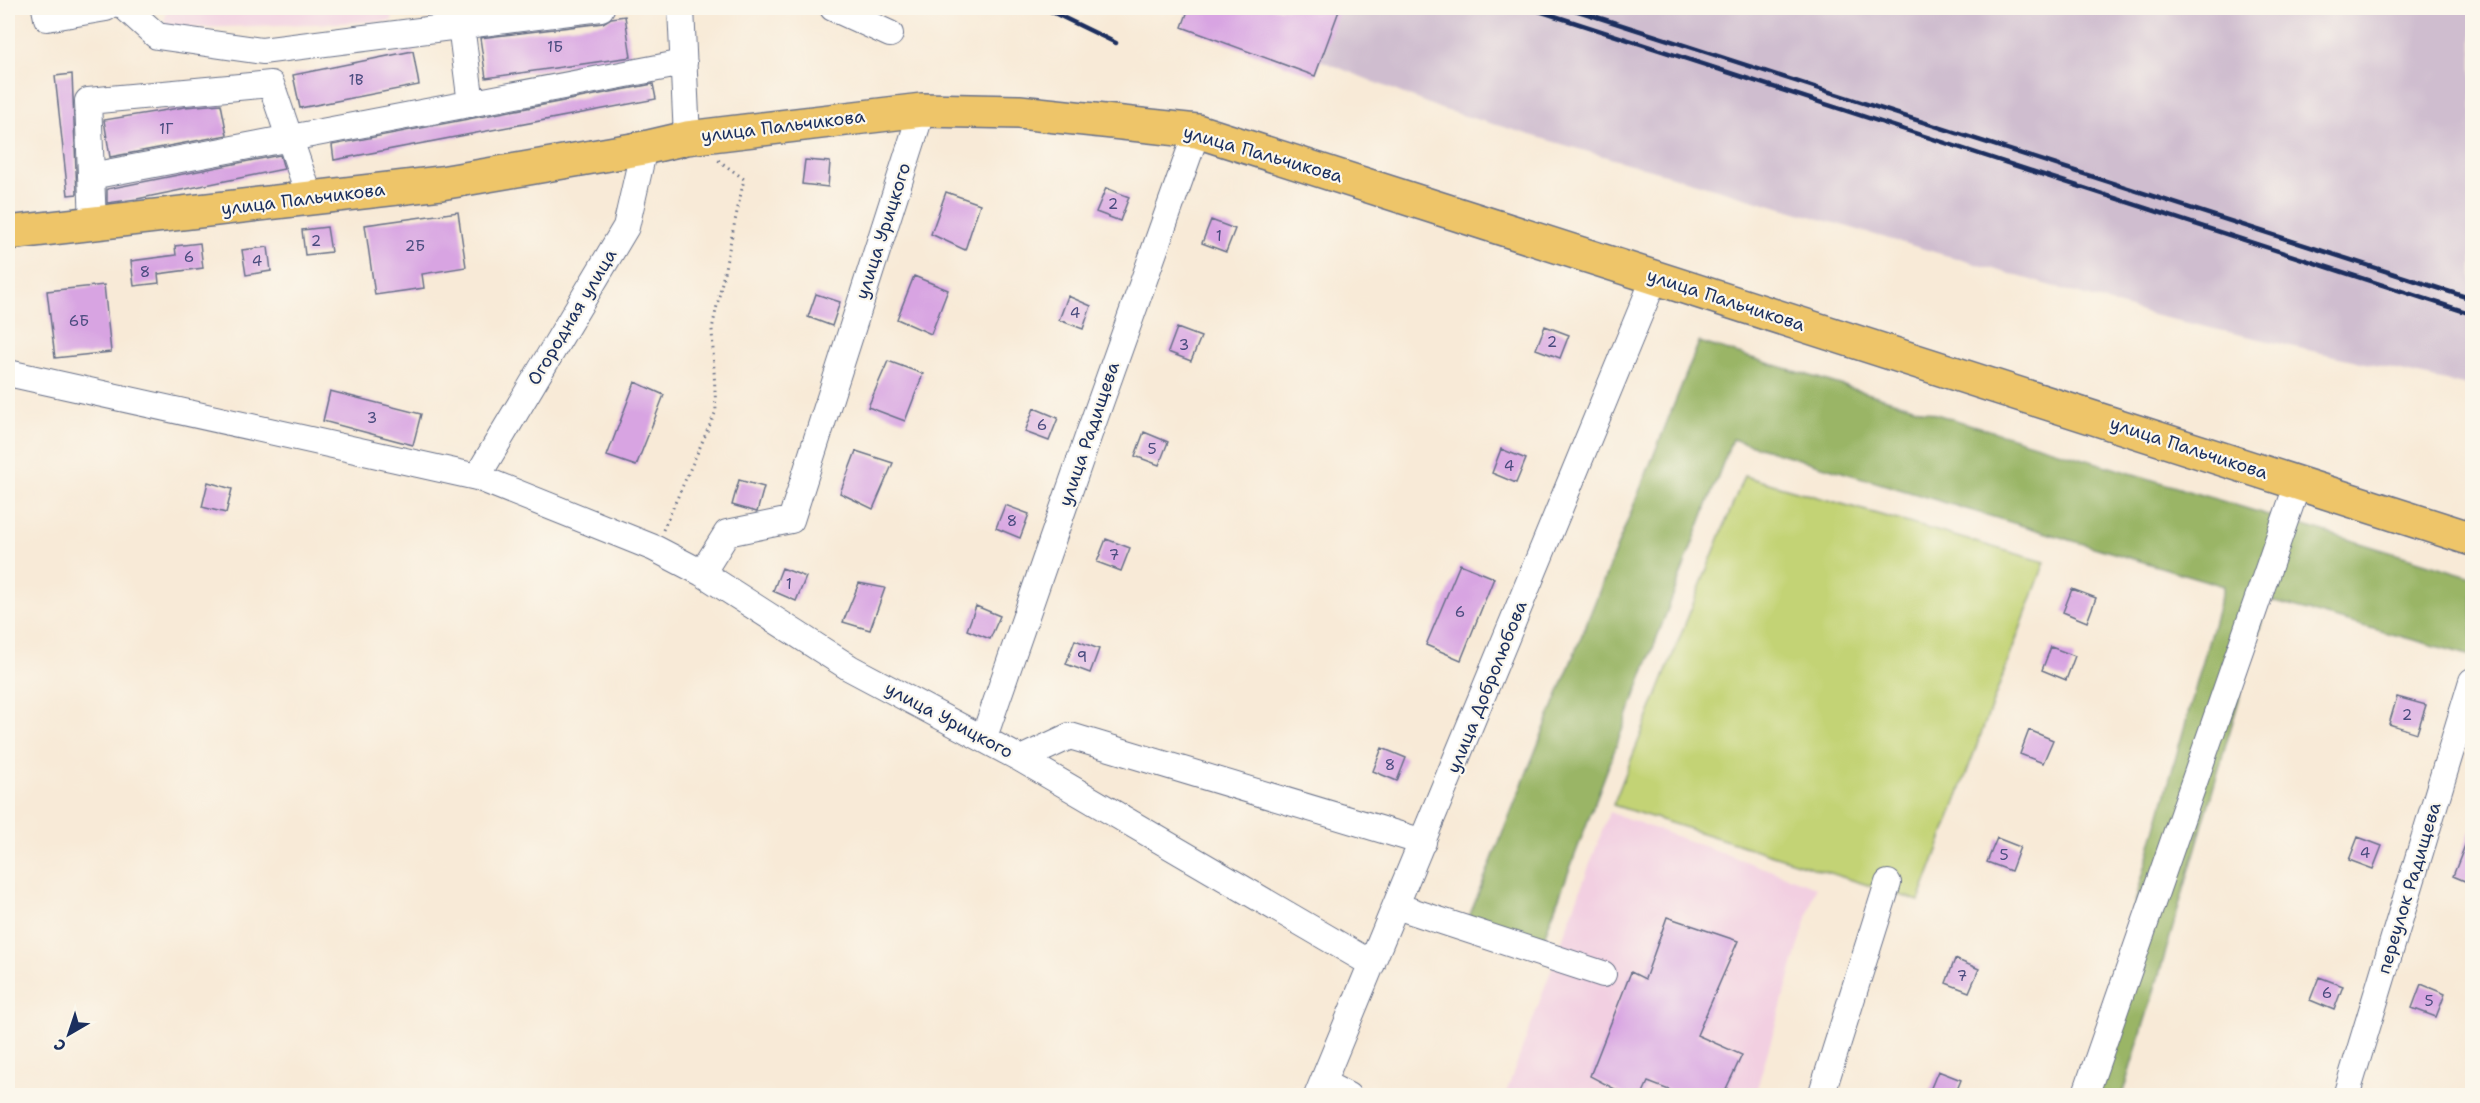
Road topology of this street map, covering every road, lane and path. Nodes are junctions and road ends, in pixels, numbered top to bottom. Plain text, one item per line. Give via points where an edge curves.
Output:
1 (45, 8) edge
2 (106, 8) edge
3 (126, 8) edge
4 (602, 8) edge
5 (681, 8) edge
6 (833, 8) edge
7 (461, 26) junction
8 (890, 34) dead end
9 (262, 51) junction
10 (684, 63) junction
11 (272, 84) junction
12 (471, 104) junction
13 (922, 110) junction
14 (1197, 131) junction
15 (290, 138) junction
16 (687, 138) junction
17 (644, 148) junction
18 (91, 176) junction
19 (310, 198) junction
20 (93, 224) junction
21 (8, 233) edge
22 (1655, 277) junction
23 (8, 373) edge
24 (477, 477) junction
25 (2298, 483) junction
26 (2472, 539) edge
27 (654, 548) junction
28 (702, 573) junction
29 (2472, 681) edge
30 (984, 737) junction
31 (1021, 759) junction
32 (1423, 842) junction
33 (1887, 884) dead end
34 (1396, 906) junction
35 (1372, 964) junction
36 (1603, 974) dead end
37 (1320, 1089) edge
38 (1348, 1095) edge
39 (1821, 1095) edge
40 (2085, 1095) edge
41 (2346, 1095) edge

1 - 2 street via 47,18
3 - 9 street via 157,36
4 - 7 street
5 - 10 street
6 - 8 street
7 - 9 street
7 - 12 street
9 - 11 street
10 - 12 street
10 - 16 street
11 - 15 street
11 - 18 street via 88,101
12 - 15 street
13 - 14 main road, улица Пальчикова via 1019,112
13 - 16 main road, улица Пальчикова
13 - 28 street, улица Урицкого via 791,520 728,532
14 - 22 main road, улица Пальчикова
14 - 30 street, улица Радищева
15 - 18 street
15 - 19 street
16 - 17 main road, улица Пальчикова
16 - 27 path via 744,179 712,329 716,411
17 - 19 main road, улица Пальчикова via 441,183
17 - 24 street, Огородная улица via 626,227
18 - 20 street
19 - 20 main road, улица Пальчикова
20 - 21 main road, улица Пальчикова
22 - 25 main road, улица Пальчикова
22 - 32 street, улица Добролюбова
23 - 24 street, улица Урицкого
24 - 27 street, улица Урицкого
25 - 26 main road, улица Пальчикова
25 - 40 street
27 - 28 street, улица Урицкого
28 - 30 street, улица Урицкого via 850,668
29 - 41 street, переулок Радищева
30 - 31 street, улица Урицкого
31 - 32 street, улица Урицкого via 1070,735
31 - 35 street
32 - 34 street, улица Добролюбова
33 - 39 street
34 - 35 street, улица Добролюбова
34 - 36 street
35 - 37 street, улица Добролюбова
37 - 38 street

